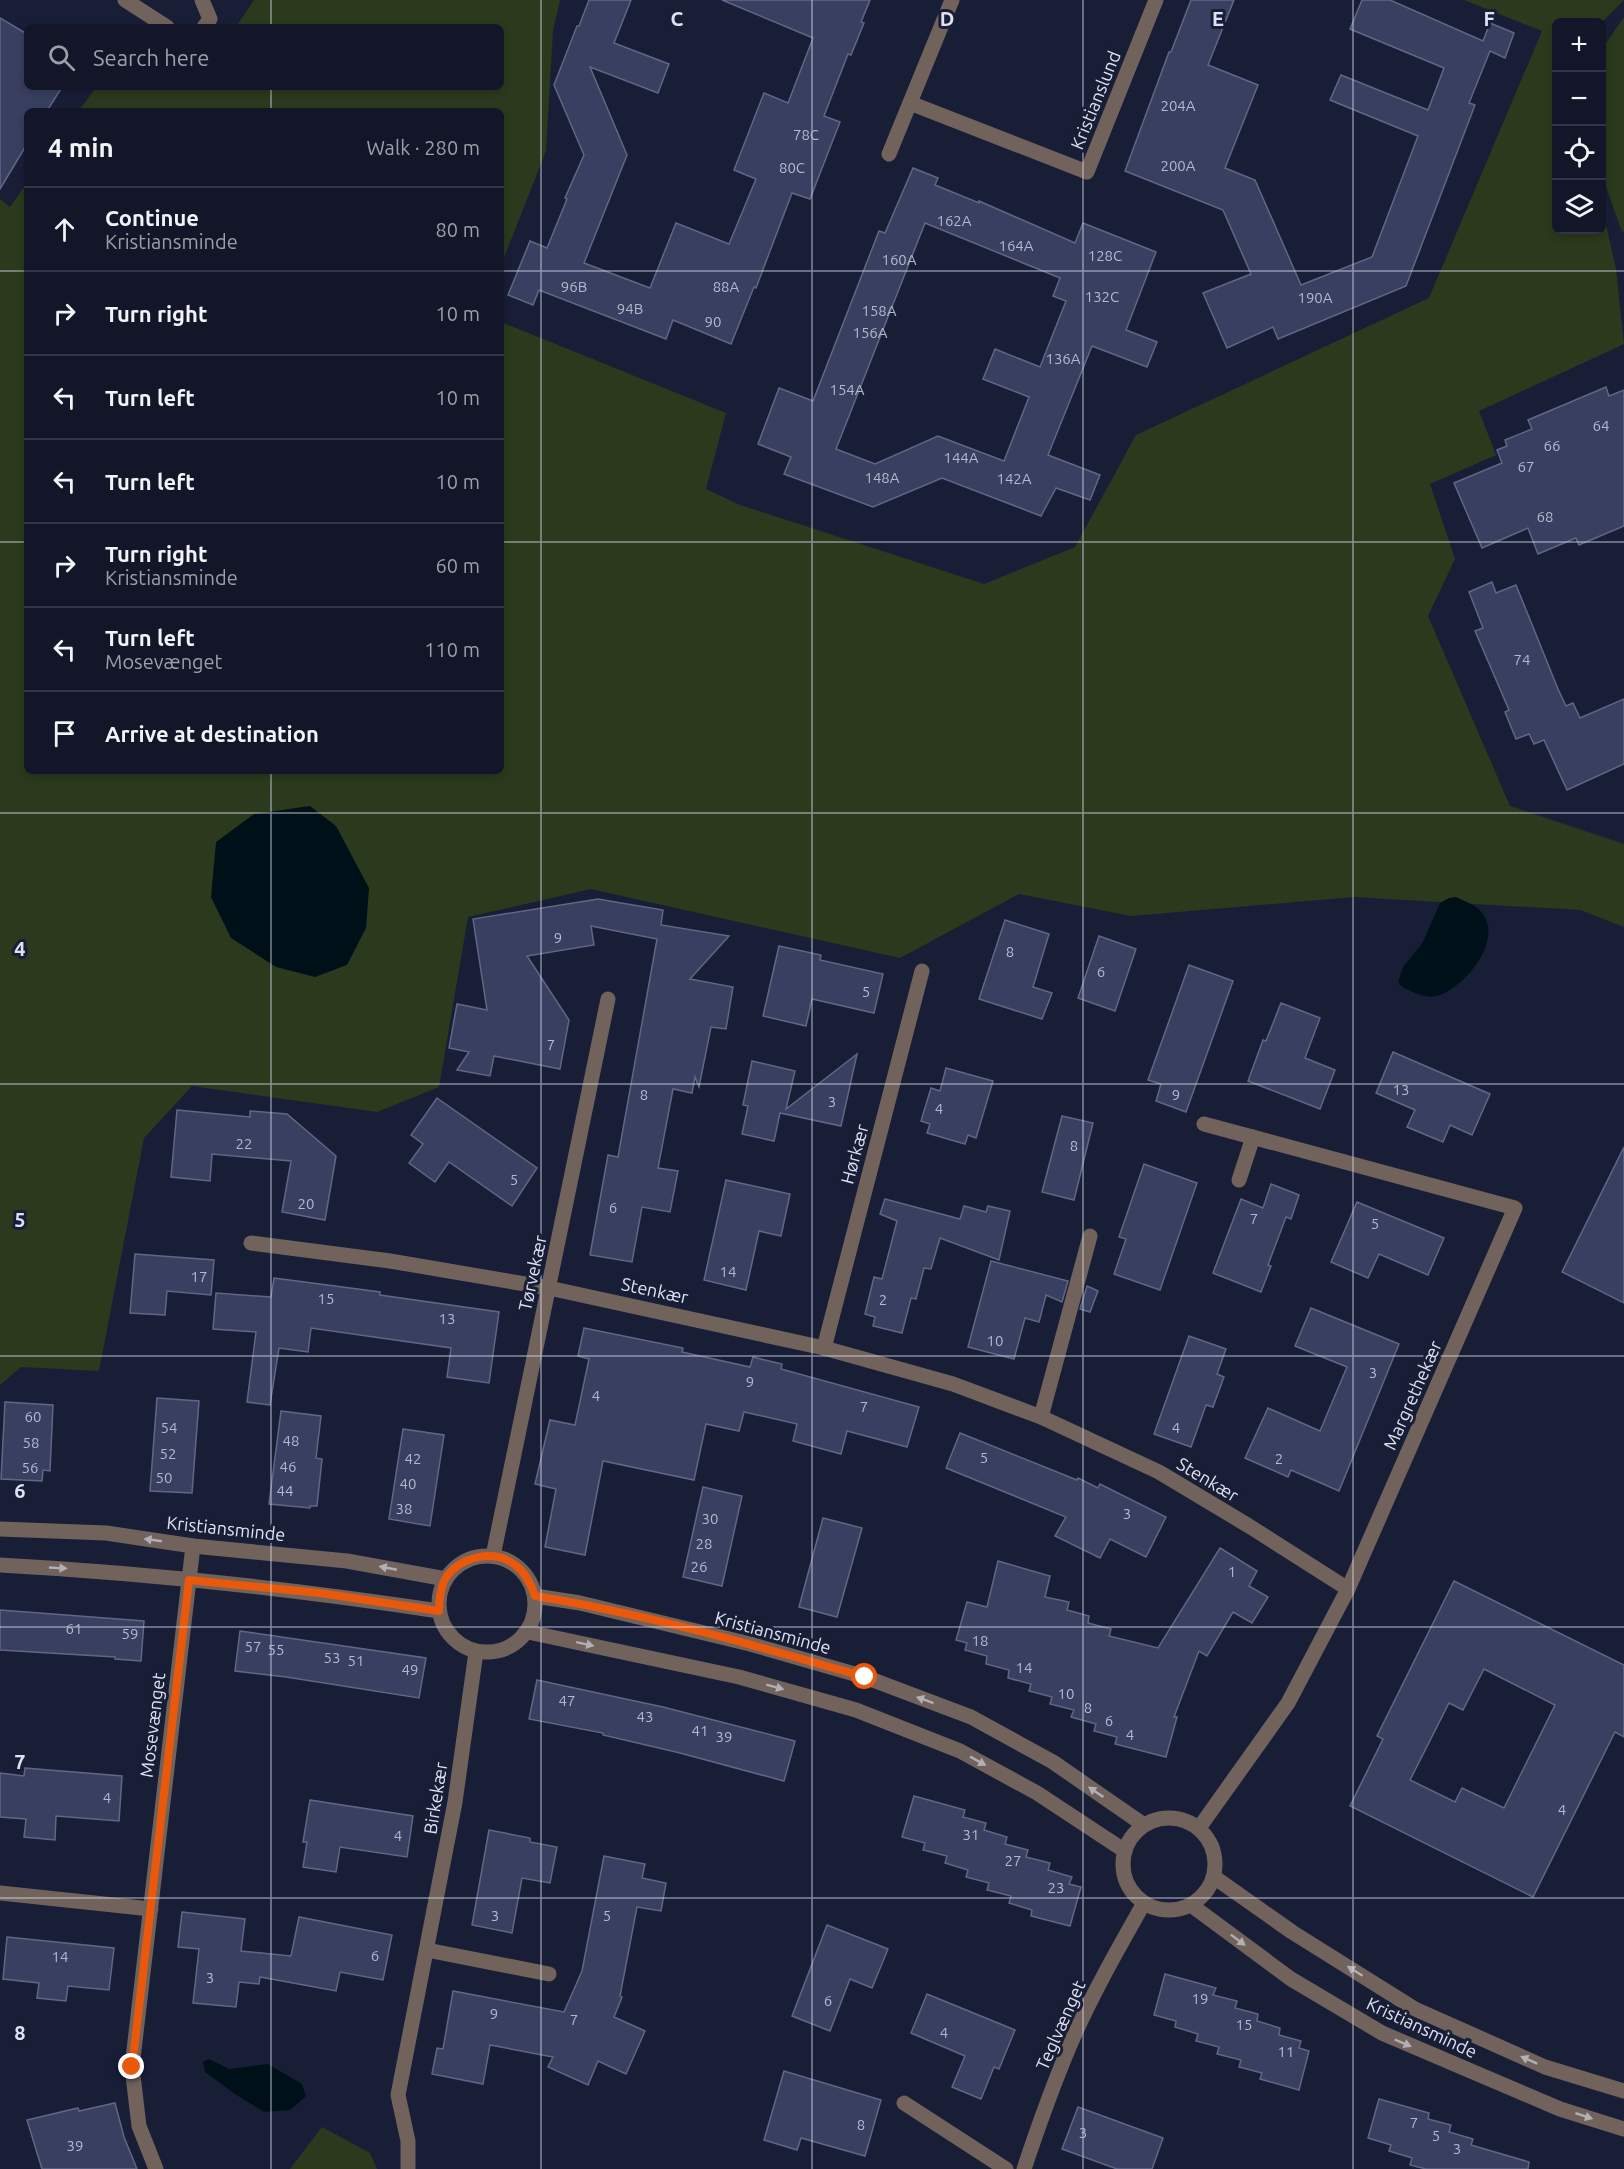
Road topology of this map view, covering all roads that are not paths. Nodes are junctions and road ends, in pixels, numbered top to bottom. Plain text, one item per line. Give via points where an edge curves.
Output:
1 (125, 0) edge
2 (202, 0) edge
3 (952, 0) edge
4 (1156, 0) edge
5 (162, 24) edge
6 (206, 24) edge
7 (910, 103) junction
8 (889, 154) dead end
9 (922, 971) dead end
10 (608, 999) dead end
11 (1204, 1124) dead end
12 (1252, 1137) junction
13 (1239, 1180) dead end
14 (1090, 1236) dead end
15 (251, 1243) dead end
16 (549, 1288) junction
17 (824, 1348) junction
18 (1041, 1417) junction
19 (0, 1529) edge
20 (193, 1546) junction
21 (493, 1556) junction
22 (0, 1565) edge
23 (446, 1579) junction
24 (189, 1580) junction
25 (1348, 1589) junction
26 (535, 1596) junction
27 (439, 1611) junction
28 (528, 1632) junction
29 (476, 1652) junction
30 (1144, 1825) junction
31 (1199, 1828) junction
32 (1125, 1851) junction
33 (1214, 1877) junction
34 (0, 1893) edge
35 (1144, 1903) junction
36 (1191, 1905) junction
37 (151, 1909) junction
38 (427, 1950) junction
39 (549, 1974) dead end
40 (1624, 2091) edge
41 (904, 2103) dead end
42 (1624, 2129) edge
43 (156, 2169) edge
44 (408, 2169) edge
45 (1006, 2169) edge
46 (1024, 2169) edge

1 - 5 street
2 - 6 street via 210,18
3 - 7 street
4 - 7 street, Kristianslund via 1087,172
7 - 8 street
9 - 17 street, Hørkær
10 - 16 street, Tørvekær
11 - 12 street, Margrethekær
12 - 13 street
12 - 25 street, Margrethekær via 1515,1208
14 - 18 street
15 - 16 street, Stenkær
16 - 17 street, Stenkær
16 - 21 street, Tørvekær
17 - 18 street, Stenkær via 952,1384
18 - 25 street, Stenkær via 1159,1472
20 -> 19 street, Kristiansminde via 106,1533
23 -> 20 street, Kristiansminde via 347,1561
20 - 24 street, Mosevænget
21 - 23 street via 473,1558
21 - 26 street via 514,1564 530,1580
22 -> 24 street
23 - 27 street
24 - 27 street via 320,1593
24 - 37 street, Mosevænget
25 - 31 street, Margrethekær via 1288,1703
26 - 28 street via 535,1612
30 -> 26 street, Kristiansminde via 1053,1762 971,1716 865,1677 750,1644
27 - 29 street via 445,1629 460,1644
28 - 29 street via 515,1644 496,1652
28 -> 32 street via 739,1677 856,1710 960,1751 1037,1793
29 - 38 street, Birkekær via 455,1802
30 - 31 street via 1161,1818 1184,1820
30 - 32 street via 1132,1836
31 - 33 street via 1215,1857
32 - 35 street via 1123,1868 1130,1888
33 - 36 street via 1205,1893
40 -> 33 street, Kristiansminde via 1545,2067 1415,2009 1292,1932
34 - 37 street
35 - 36 street via 1162,1910
35 - 46 street, Teglvænget via 1107,1967 1071,2044
36 -> 42 street, Kristiansminde via 1291,1979 1382,2033 1560,2109
37 - 43 street, Mosevænget via 132,2067 139,2126
38 - 39 street
38 - 44 street, Birkekær via 398,2096 408,2141
41 - 45 street

